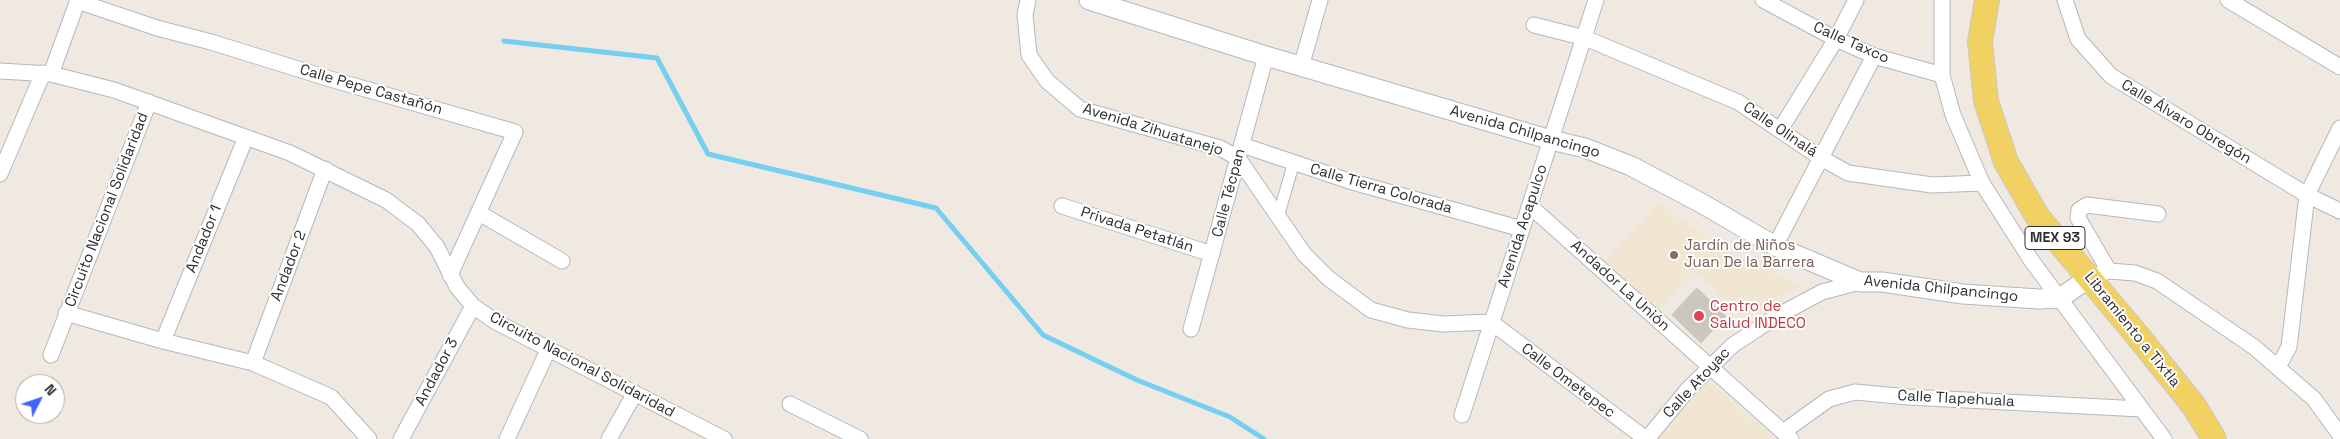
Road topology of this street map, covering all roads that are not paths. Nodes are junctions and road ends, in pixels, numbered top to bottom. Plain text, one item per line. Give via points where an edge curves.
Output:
1 (1028, 0) edge
2 (1089, 0) edge
3 (1320, 0) edge
4 (1596, 0) edge
5 (1763, 0) edge
6 (1856, 0) edge
7 (1942, 0) edge
8 (1987, 0) edge
9 (2065, 0) edge
10 (2228, 0) edge
11 (78, 1) edge
12 (1534, 25) dead end
13 (1585, 38) junction
14 (1836, 39) junction
15 (1266, 56) junction
16 (1874, 56) junction
17 (1301, 67) junction
18 (2340, 68) edge
19 (0, 71) edge
20 (47, 73) junction
21 (1942, 75) junction
22 (149, 102) junction
23 (2340, 128) edge
24 (1780, 130) junction
25 (246, 137) junction
26 (1551, 140) junction
27 (1240, 152) junction
28 (1821, 158) junction
29 (1294, 162) junction
30 (325, 169) junction
31 (0, 174) edge
32 (1982, 184) junction
33 (2307, 195) junction
34 (1062, 206) dead end
35 (1530, 206) junction
36 (2340, 212) edge
37 (479, 213) junction
38 (2158, 214) dead end
39 (1278, 217) junction
40 (1522, 229) junction
41 (1775, 246) junction
42 (1212, 254) junction
43 (562, 261) dead end
44 (450, 275) junction
45 (2099, 275) junction
46 (1860, 282) junction
47 (2060, 298) junction
48 (472, 306) junction
49 (66, 313) junction
50 (1491, 322) junction
51 (1191, 329) dead end
52 (163, 341) junction
53 (549, 348) junction
54 (51, 355) dead end
55 (253, 363) junction
56 (1711, 367) junction
57 (2278, 367) junction
58 (635, 393) junction
59 (790, 404) dead end
60 (2141, 409) junction
61 (1462, 415) dead end
62 (708, 435) edge
63 (1787, 435) edge
64 (2340, 435) edge
65 (369, 439) edge
66 (401, 439) edge
67 (507, 439) edge
68 (609, 439) edge
69 (724, 439) edge
70 (860, 439) edge
71 (1646, 439) edge
72 (2164, 439) edge
73 (2214, 439) edge

1 - 27 street, Avenida Zihuatanejo via 1025,15 1030,55 1047,81 1080,109
2 - 15 street, Avenida Chilpancingo
3 - 17 street
4 - 13 street, Avenida Acapulco
5 - 14 street, Calle Taxco
6 - 14 street
7 - 21 street
8 - 45 main road, Libramiento a Tixtla / MEX 93 via 1980,42 1986,101 2006,162 2037,216
9 - 33 street, Calle Álvaro Obregón via 2078,39 2111,76
10 - 18 street
11 - 20 street
11 - 37 street, Calle Pepe Castañón via 157,28 515,132
12 - 13 street, Calle Olinalá
13 - 24 street, Calle Olinalá via 1738,102
13 - 26 street, Avenida Acapulco
14 - 16 street, Calle Taxco
14 - 24 street
15 - 17 street, Avenida Chilpancingo
15 - 27 street, Calle Técpan
16 - 21 street, Calle Taxco
16 - 28 street
17 - 26 street, Avenida Chilpancingo
19 - 20 street, Circuito Nacional Solidaridad
20 - 22 street, Circuito Nacional Solidaridad
20 - 31 street
21 - 32 street via 1953,115
22 - 25 street, Circuito Nacional Solidaridad
22 - 49 street, Circuito Nacional Solidaridad
23 - 33 street
24 - 28 street, Calle Olinalá
25 - 30 street, Circuito Nacional Solidaridad
25 - 52 street, Andador 1
26 - 35 street, Avenida Acapulco
26 - 41 street, Avenida Chilpancingo via 1586,148 1631,166
27 - 29 street, Calle Tierra Colorada
27 - 39 street, Avenida Zihuatanejo
27 - 42 street, Calle Técpan
28 - 32 street, Calle Olinalá via 1848,173 1932,185
28 - 41 street
29 - 39 street
29 - 40 street, Calle Tierra Colorada via 1349,181
30 - 44 street, Circuito Nacional Solidaridad via 386,200 418,224 437,247
30 - 55 street, Andador 2
32 - 47 street via 2030,260
33 - 36 street, Calle Álvaro Obregón
33 - 57 street via 2289,347
34 - 42 street, Privada Petatlán
35 - 40 street, Avenida Acapulco
35 - 56 street, Andador La Unión
37 - 43 street
37 - 44 street, Calle Pepe Castañón
38 - 45 street via 2087,205 2079,210 2078,218
39 - 50 street, Avenida Zihuatanejo via 1304,254 1328,278 1371,310 1444,324
40 - 50 street, Avenida Acapulco
41 - 46 street, Avenida Chilpancingo
42 - 51 street, Calle Técpan
44 - 48 street, Circuito Nacional Solidaridad
45 - 47 street
45 - 57 street via 2135,273 2157,281
45 - 73 main road, Libramiento a Tixtla / MEX 93 via 2194,406
46 - 47 street, Avenida Chilpancingo via 1882,282 1963,294
46 - 56 street, Calle Atoyac via 1822,292 1777,316 1733,345
47 - 60 street
48 - 53 street, Circuito Nacional Solidaridad via 496,322
48 - 66 street, Andador 3
49 - 52 street, Circuito Nacional Solidaridad
49 - 54 street
50 - 61 street, Avenida Acapulco
50 - 71 street, Calle Ometepec
52 - 55 street, Circuito Nacional Solidaridad
53 - 58 street, Circuito Nacional Solidaridad
53 - 67 street
55 - 65 street, Circuito Nacional Solidaridad via 331,397
56 - 63 street, Andador La Unión
56 - 71 street, Calle Atoyac
57 - 64 street via 2314,399
58 - 62 street, Circuito Nacional Solidaridad
58 - 68 street
59 - 70 street
60 - 63 street, Calle Tlapehuala via 1908,398 1854,392 1829,399
60 - 72 street
62 - 69 street, Circuito Nacional Solidaridad

